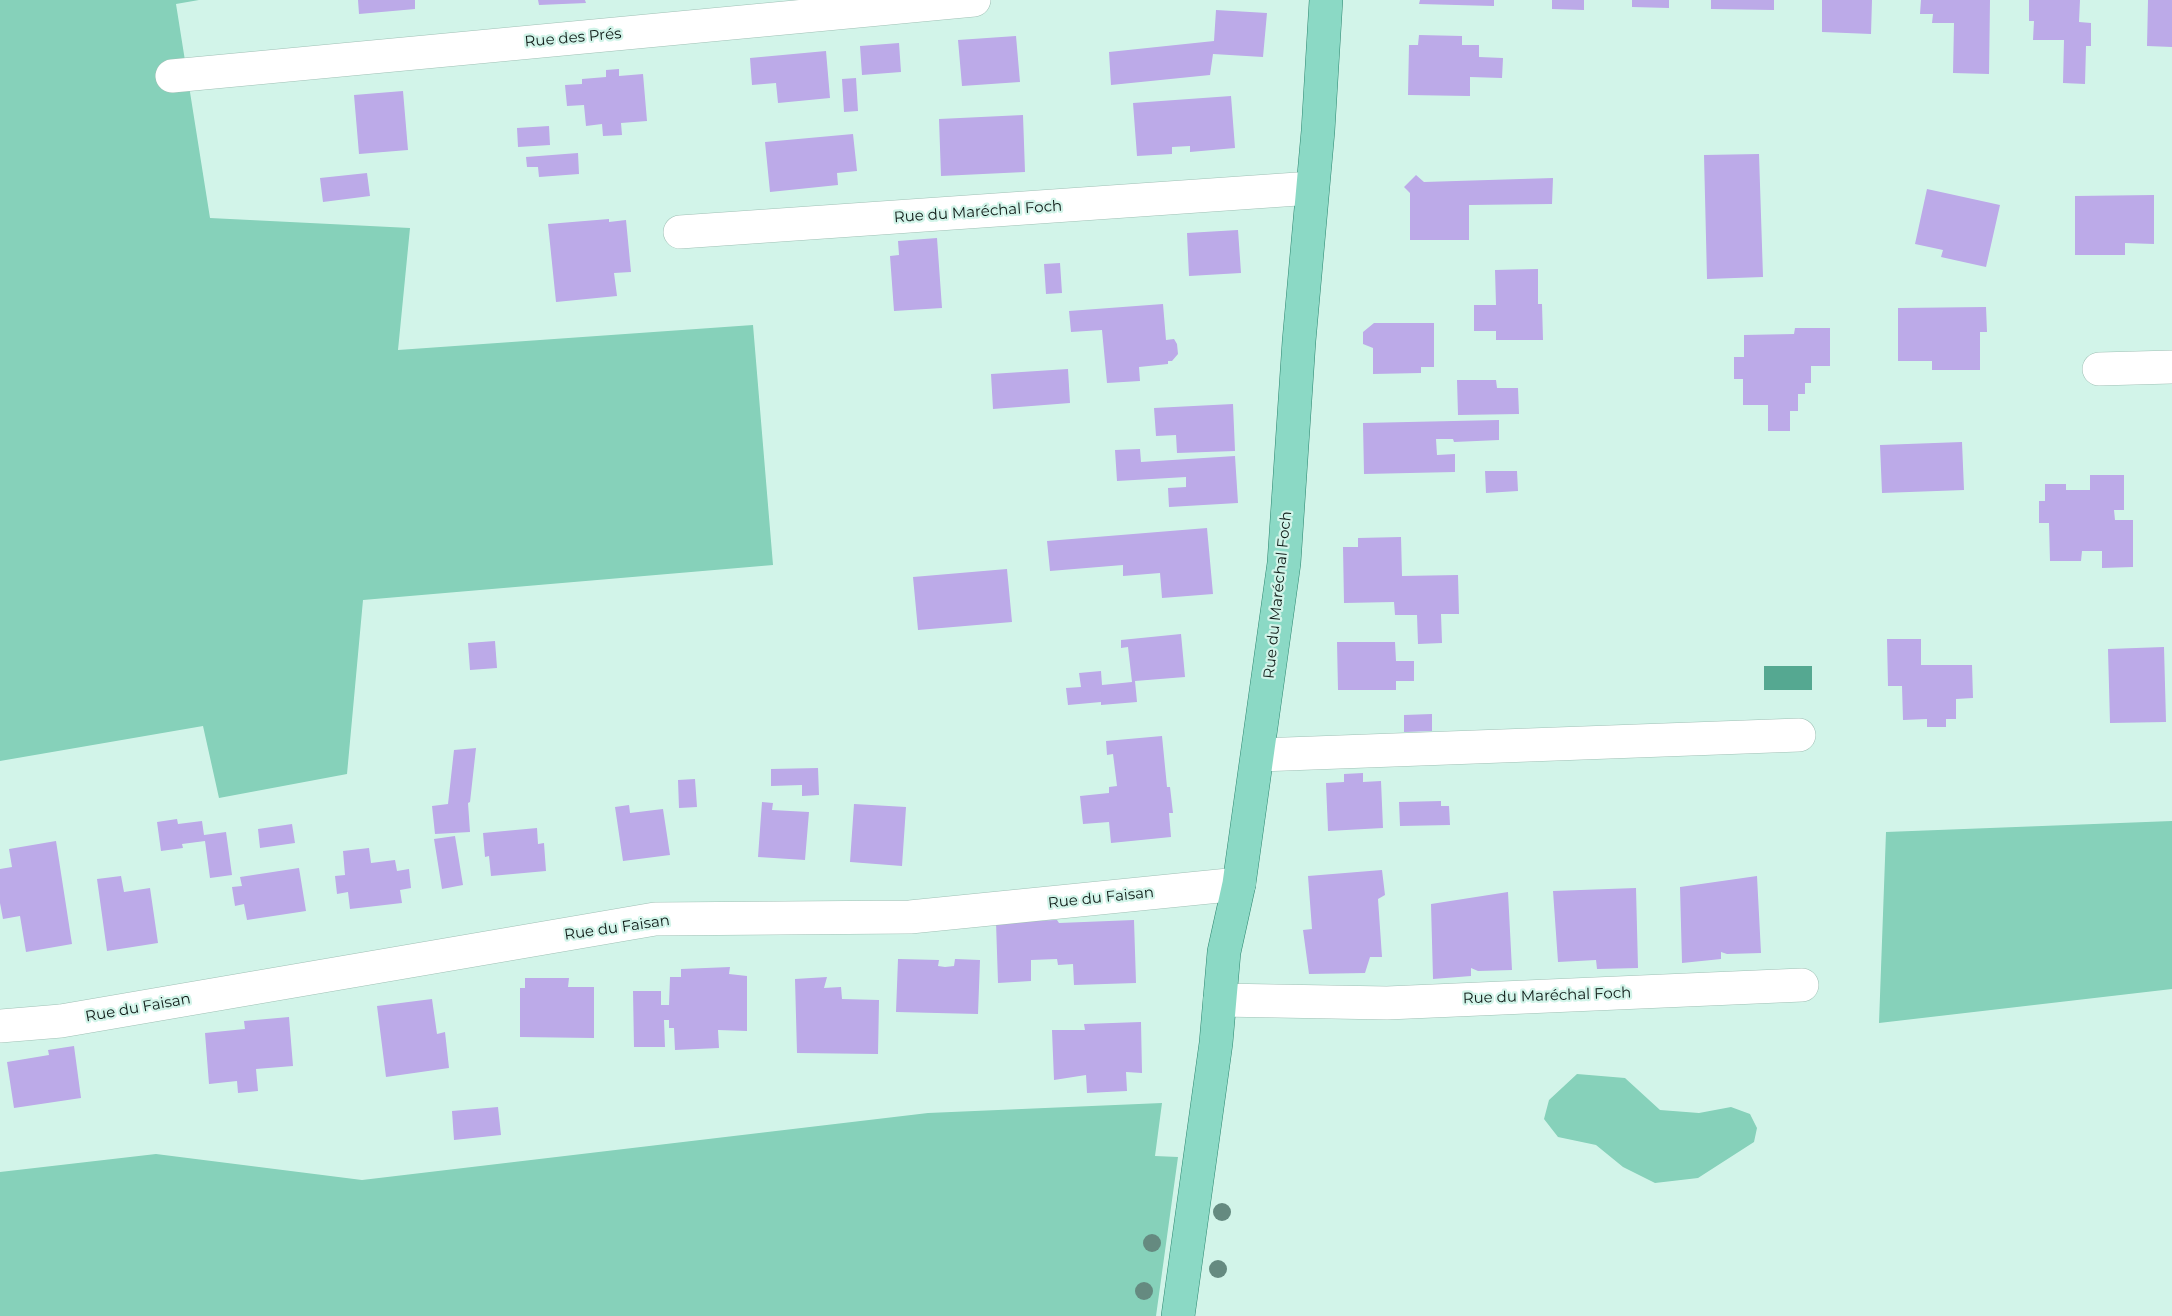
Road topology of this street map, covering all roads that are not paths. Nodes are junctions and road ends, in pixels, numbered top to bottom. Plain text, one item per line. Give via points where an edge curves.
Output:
1 (974, 0) edge
2 (1326, 0) edge
3 (172, 76) dead end
4 (1312, 188) junction
5 (680, 232) dead end
6 (2172, 367) edge
7 (2099, 369) dead end
8 (1799, 735) dead end
9 (1259, 755) junction
10 (1239, 884) junction
11 (1802, 985) dead end
12 (1220, 1000) junction
13 (0, 1026) edge
14 (1178, 1316) edge

1 - 3 street, Rue des Prés
2 - 4 main road, Rue du Maréchal Foch
4 - 5 street, Rue du Maréchal Foch
4 - 9 main road, Rue du Maréchal Foch via 1284,563
6 - 7 street
8 - 9 street
9 - 10 main road, Rue du Maréchal Foch
10 - 12 main road, Rue du Maréchal Foch via 1224,952
10 - 13 street, Rue du Faisan via 910,917 655,919 61,1021
11 - 12 street, Rue du Maréchal Foch via 1387,1003
12 - 14 main road, Rue du Maréchal Foch

